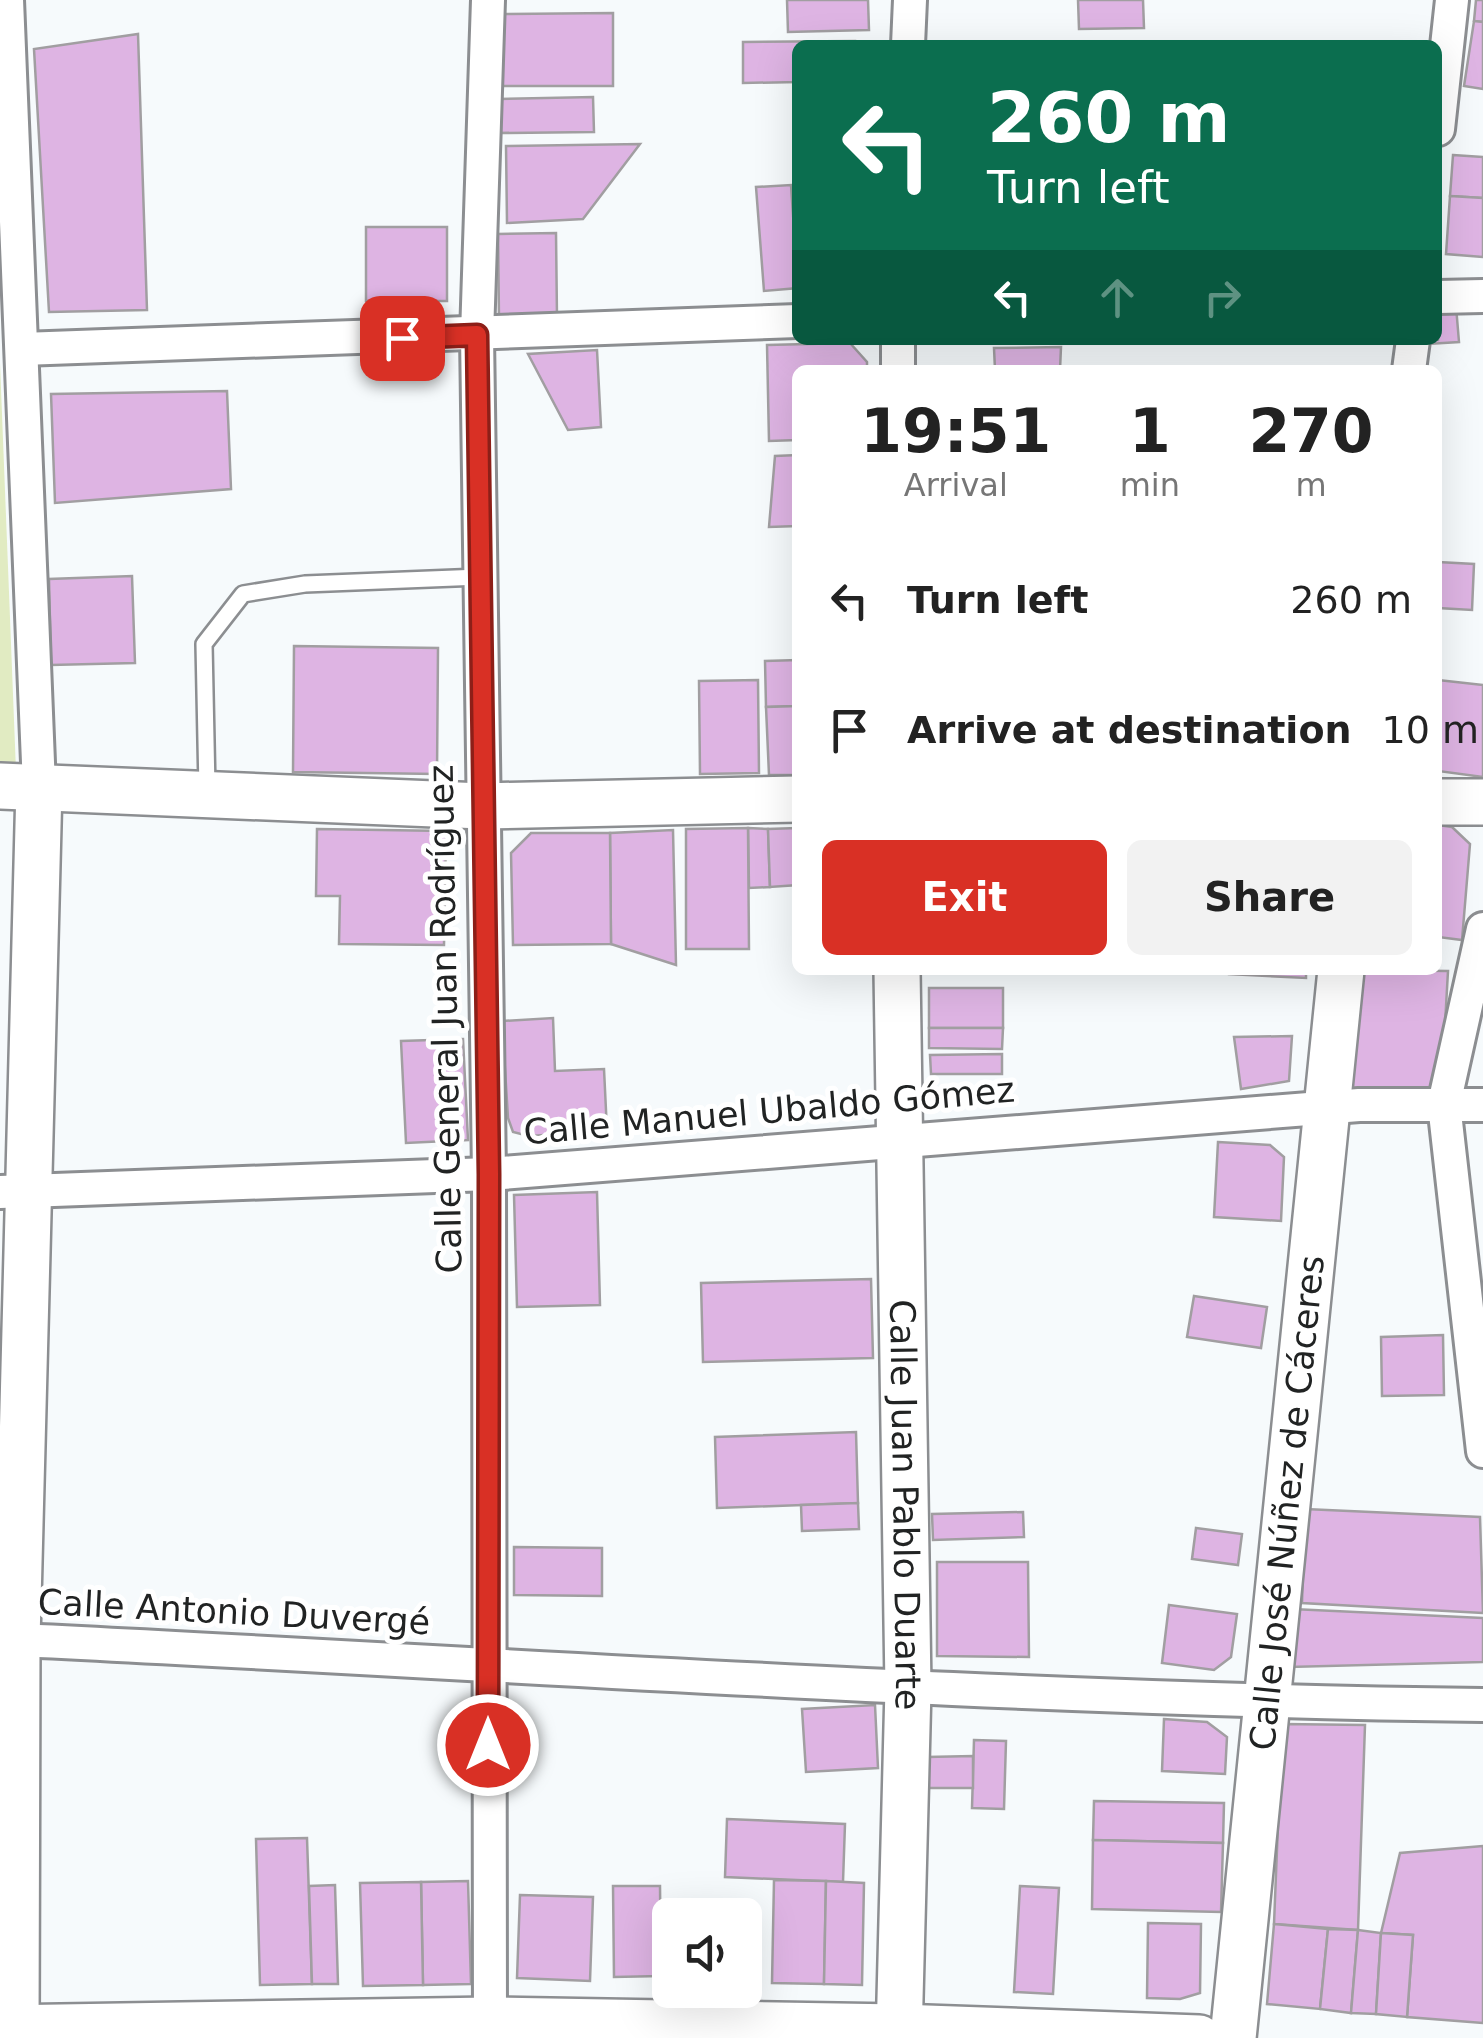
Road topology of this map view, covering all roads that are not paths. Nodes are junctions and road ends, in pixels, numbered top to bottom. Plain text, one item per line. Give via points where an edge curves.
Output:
1 (7, 0) edge
2 (488, 0) edge
3 (910, 0) edge
4 (1452, 0) edge
5 (908, 40) edge
6 (1442, 92) edge
7 (1483, 296) edge
8 (1442, 298) edge
9 (792, 321) edge
10 (477, 335) junction
11 (22, 348) junction
12 (480, 576) junction
13 (23, 787) edge
14 (207, 794) junction
15 (792, 800) edge
16 (1442, 802) edge
17 (1483, 802) edge
18 (482, 806) junction
19 (1483, 930) edge
20 (898, 975) edge
21 (1341, 975) edge
22 (1444, 1104) junction
23 (1483, 1104) edge
24 (1329, 1108) junction
25 (897, 1140) junction
26 (489, 1174) junction
27 (14, 1191) edge
28 (1483, 1452) edge
29 (9, 1639) edge
30 (488, 1666) junction
31 (908, 1688) junction
32 (1268, 1702) junction
33 (1483, 1705) edge
34 (490, 2029) edge
35 (11, 2031) edge
36 (899, 2032) edge
37 (1199, 2038) edge
38 (1232, 2038) edge

1 - 11 street
2 - 10 street, Calle General Juan Rodríguez
3 - 5 street
4 - 6 street
7 - 8 street
9 - 10 street
10 - 11 street
10 - 12 street, Calle General Juan Rodríguez
11 - 13 street
12 - 14 lane via 305,584 244,594 204,644
12 - 18 street, Calle General Juan Rodríguez
13 - 14 main road
13 - 27 main road
14 - 18 main road
15 - 18 main road
16 - 17 main road
18 - 26 street, Calle General Juan Rodríguez
19 - 22 street
20 - 25 main road, Calle Juan Pablo Duarte
21 - 24 main road, Calle José Núñez de Cáceres
22 - 23 street, Calle Manuel Ubaldo Gómez
22 - 24 street, Calle Manuel Ubaldo Gómez
22 - 28 street
24 - 25 street, Calle Manuel Ubaldo Gómez
24 - 32 main road, Calle José Núñez de Cáceres
25 - 26 street, Calle Manuel Ubaldo Gómez
25 - 31 main road, Calle Juan Pablo Duarte
26 - 27 street, Calle Manuel Ubaldo Gómez
26 - 30 street, Calle General Juan Rodríguez
27 - 29 main road
29 - 30 street, Calle Antonio Duvergé
29 - 35 main road
30 - 31 street, Calle Antonio Duvergé
30 - 34 street, Calle General Juan Rodríguez
31 - 32 street, Calle Antonio Duvergé
31 - 36 main road, Calle Juan Pablo Duarte
32 - 33 street, Calle Antonio Duvergé
32 - 38 main road, Calle José Núñez de Cáceres
34 - 35 main road
34 - 36 main road
36 - 37 main road

